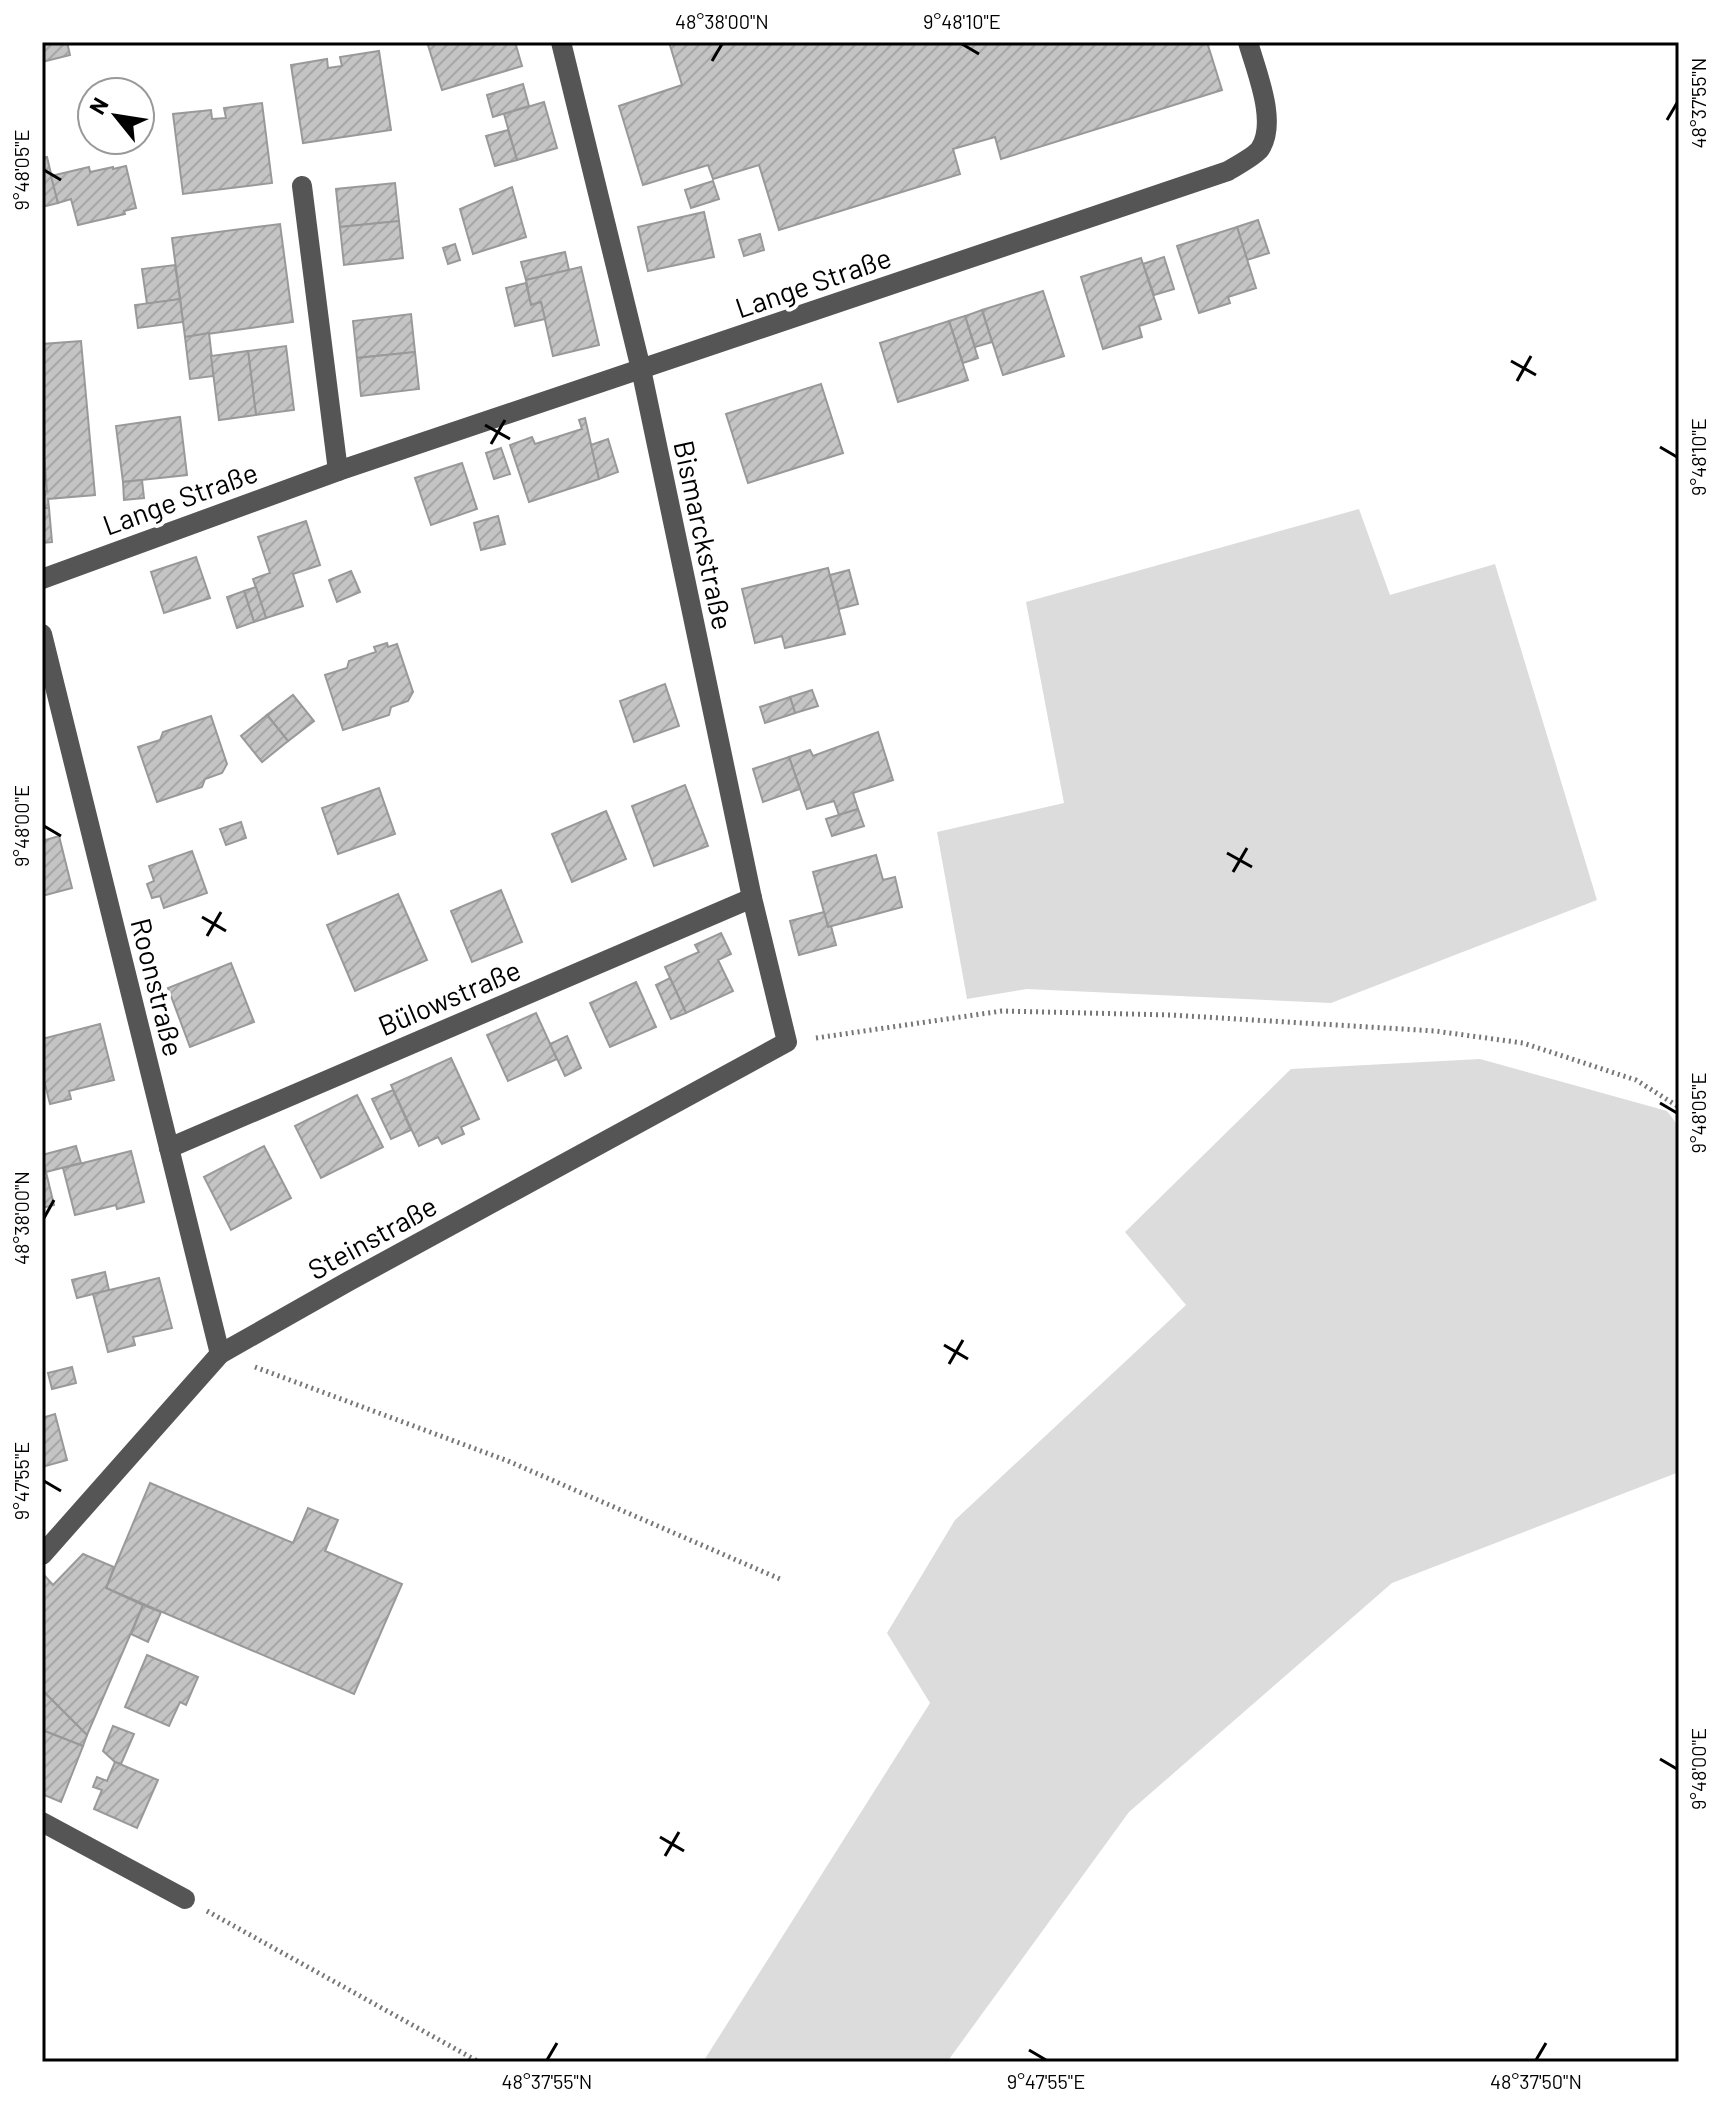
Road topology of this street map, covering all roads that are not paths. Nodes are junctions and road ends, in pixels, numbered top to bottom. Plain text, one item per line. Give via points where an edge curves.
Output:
1 (561, 42) edge
2 (1248, 42) edge
3 (302, 186) dead end
4 (641, 369) junction
5 (338, 471) junction
6 (42, 579) edge
7 (42, 634) edge
8 (752, 898) junction
9 (787, 1042) joint
10 (169, 1148) junction
11 (220, 1354) junction
12 (42, 1555) edge
13 (42, 1822) edge
14 (185, 1899) road end

1 - 4 street, Bismarckstraße
2 - 4 street, Lange Straße via 1266,107 1266,128 1259,150 1228,171
3 - 5 street
4 - 5 street, Lange Straße
4 - 8 street, Bismarckstraße
5 - 6 street, Lange Straße
7 - 10 street, Roonstraße
8 - 9 street, Bismarckstraße
8 - 10 street, Bülowstraße
9 - 11 street, Steinstraße
10 - 11 street, Roonstraße
11 - 12 street, Steinstraße
13 - 14 street

